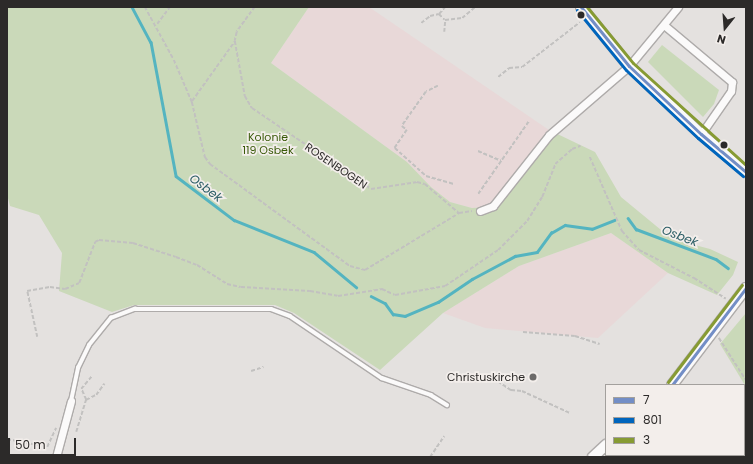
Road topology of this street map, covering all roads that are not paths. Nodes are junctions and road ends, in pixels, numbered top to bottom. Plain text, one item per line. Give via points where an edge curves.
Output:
1 (581, 7) edge
2 (678, 7) edge
3 (664, 25) junction
4 (629, 66) junction
5 (701, 134) junction
6 (746, 172) edge
7 (480, 211) road end
8 (746, 288) edge
9 (673, 384) edge
10 (70, 401) joint
11 (447, 405) dead end
12 (605, 446) edge
13 (56, 457) edge
14 (593, 457) edge

1 - 4 street
2 - 3 street
3 - 4 street
3 - 5 street via 732,82 731,91
4 - 5 street
4 - 7 street via 549,135 493,206
5 - 6 street
8 - 9 street
10 - 11 lane via 78,368 89,345 111,318 135,309 271,309 290,316 382,378 432,395
10 - 13 street
12 - 14 street

